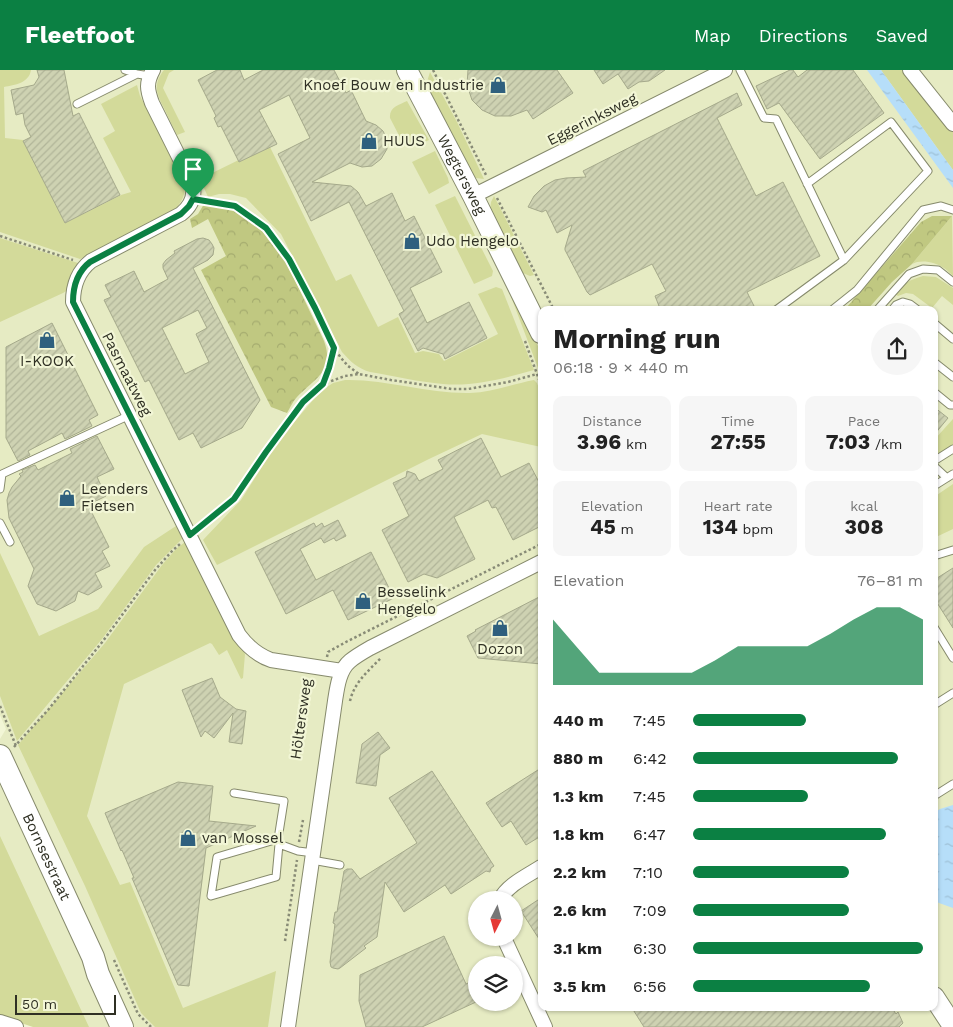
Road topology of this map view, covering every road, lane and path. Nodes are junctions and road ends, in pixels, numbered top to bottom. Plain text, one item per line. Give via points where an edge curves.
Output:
1 (125, 70) edge
2 (407, 70) edge
3 (725, 70) edge
4 (740, 70) edge
5 (910, 70) edge
6 (146, 73) edge
7 (76, 104) dead end
8 (953, 124) edge
9 (807, 184) junction
10 (473, 196) junction
11 (193, 199) junction
12 (953, 210) edge
13 (0, 236) edge
14 (844, 260) junction
15 (86, 265) junction
16 (953, 282) edge
17 (781, 306) edge
18 (837, 306) edge
19 (881, 306) edge
20 (895, 306) edge
21 (913, 306) edge
22 (938, 326) edge
23 (538, 328) edge
24 (953, 339) edge
25 (334, 348) junction
26 (938, 365) edge
27 (359, 374) junction
28 (538, 377) edge
29 (953, 377) edge
30 (323, 384) junction
31 (938, 395) edge
32 (953, 405) edge
33 (130, 415) junction
34 (953, 449) edge
35 (938, 458) edge
36 (938, 468) edge
37 (950, 476) edge
38 (938, 484) edge
39 (0, 489) edge
40 (0, 523) edge
41 (190, 535) junction
42 (10, 542) dead end
43 (538, 546) edge
44 (953, 550) edge
45 (938, 555) edge
46 (538, 564) edge
47 (938, 634) edge
48 (383, 656) dead end
49 (953, 658) edge
50 (325, 668) junction
51 (342, 671) junction
52 (953, 693) edge
53 (938, 702) edge
54 (349, 704) dead end
55 (0, 706) edge
56 (4, 757) edge
57 (953, 784) edge
58 (234, 793) dead end
59 (938, 793) edge
60 (304, 813) dead end
61 (278, 841) junction
62 (298, 851) junction
63 (313, 856) junction
64 (340, 865) dead end
65 (538, 869) edge
66 (506, 891) edge
67 (508, 946) edge
68 (284, 949) dead end
69 (93, 957) junction
70 (938, 1003) edge
71 (0, 1022) edge
72 (953, 1026) edge
73 (16, 1027) edge
74 (122, 1027) edge
75 (135, 1027) edge
76 (288, 1027) edge
77 (545, 1027) edge

1 - 6 lane
2 - 10 street, Wegtersweg
3 - 10 street, Eggerinksweg
4 - 9 lane via 764,118 776,119
5 - 8 street
6 - 7 lane
6 - 11 street via 148,93 192,184
9 - 14 lane
9 - 14 lane via 891,122 928,171
10 - 23 street, Wegtersweg
11 - 15 street via 181,214
11 - 25 path via 235,206 266,228 289,259
12 - 18 lane via 941,206 923,210 857,290
13 - 15 path
14 - 17 lane
15 - 33 street, Pasmaatweg via 76,281 73,302
16 - 19 lane via 938,270 923,269 909,274
20 - 21 lane via 903,302
22 - 24 lane
25 - 27 path
25 - 30 path
26 - 29 lane
27 - 28 path via 452,389 508,382 537,374
27 - 30 path
30 - 41 path via 303,402 234,499
31 - 32 lane
33 - 39 lane via 2,474
33 - 41 street, Pasmaatweg
34 - 35 lane
36 - 37 lane
37 - 38 lane
40 - 42 lane
41 - 50 street, Pasmaatweg via 239,635 248,646 271,660
41 - 56 path via 163,561 48,710
43 - 50 path, Höltersweg via 328,652
44 - 45 lane
46 - 51 street via 370,648 348,662
47 - 49 lane
48 - 54 path via 352,691
50 - 51 street, Pasmaatweg
51 - 63 street, Höltersweg
52 - 53 lane
55 - 56 path
56 - 69 main road, Bornsestraat
57 - 59 lane
58 - 61 lane via 284,800
60 - 62 path
61 - 61 lane via 216,857 211,896 276,877
61 - 62 lane
62 - 63 lane
62 - 68 path
63 - 64 lane
63 - 76 street, Höltersweg
65 - 66 street
67 - 77 street
69 - 74 main road, Bornsestraat
69 - 75 main road, Bornsestraat
70 - 72 street
71 - 73 street

